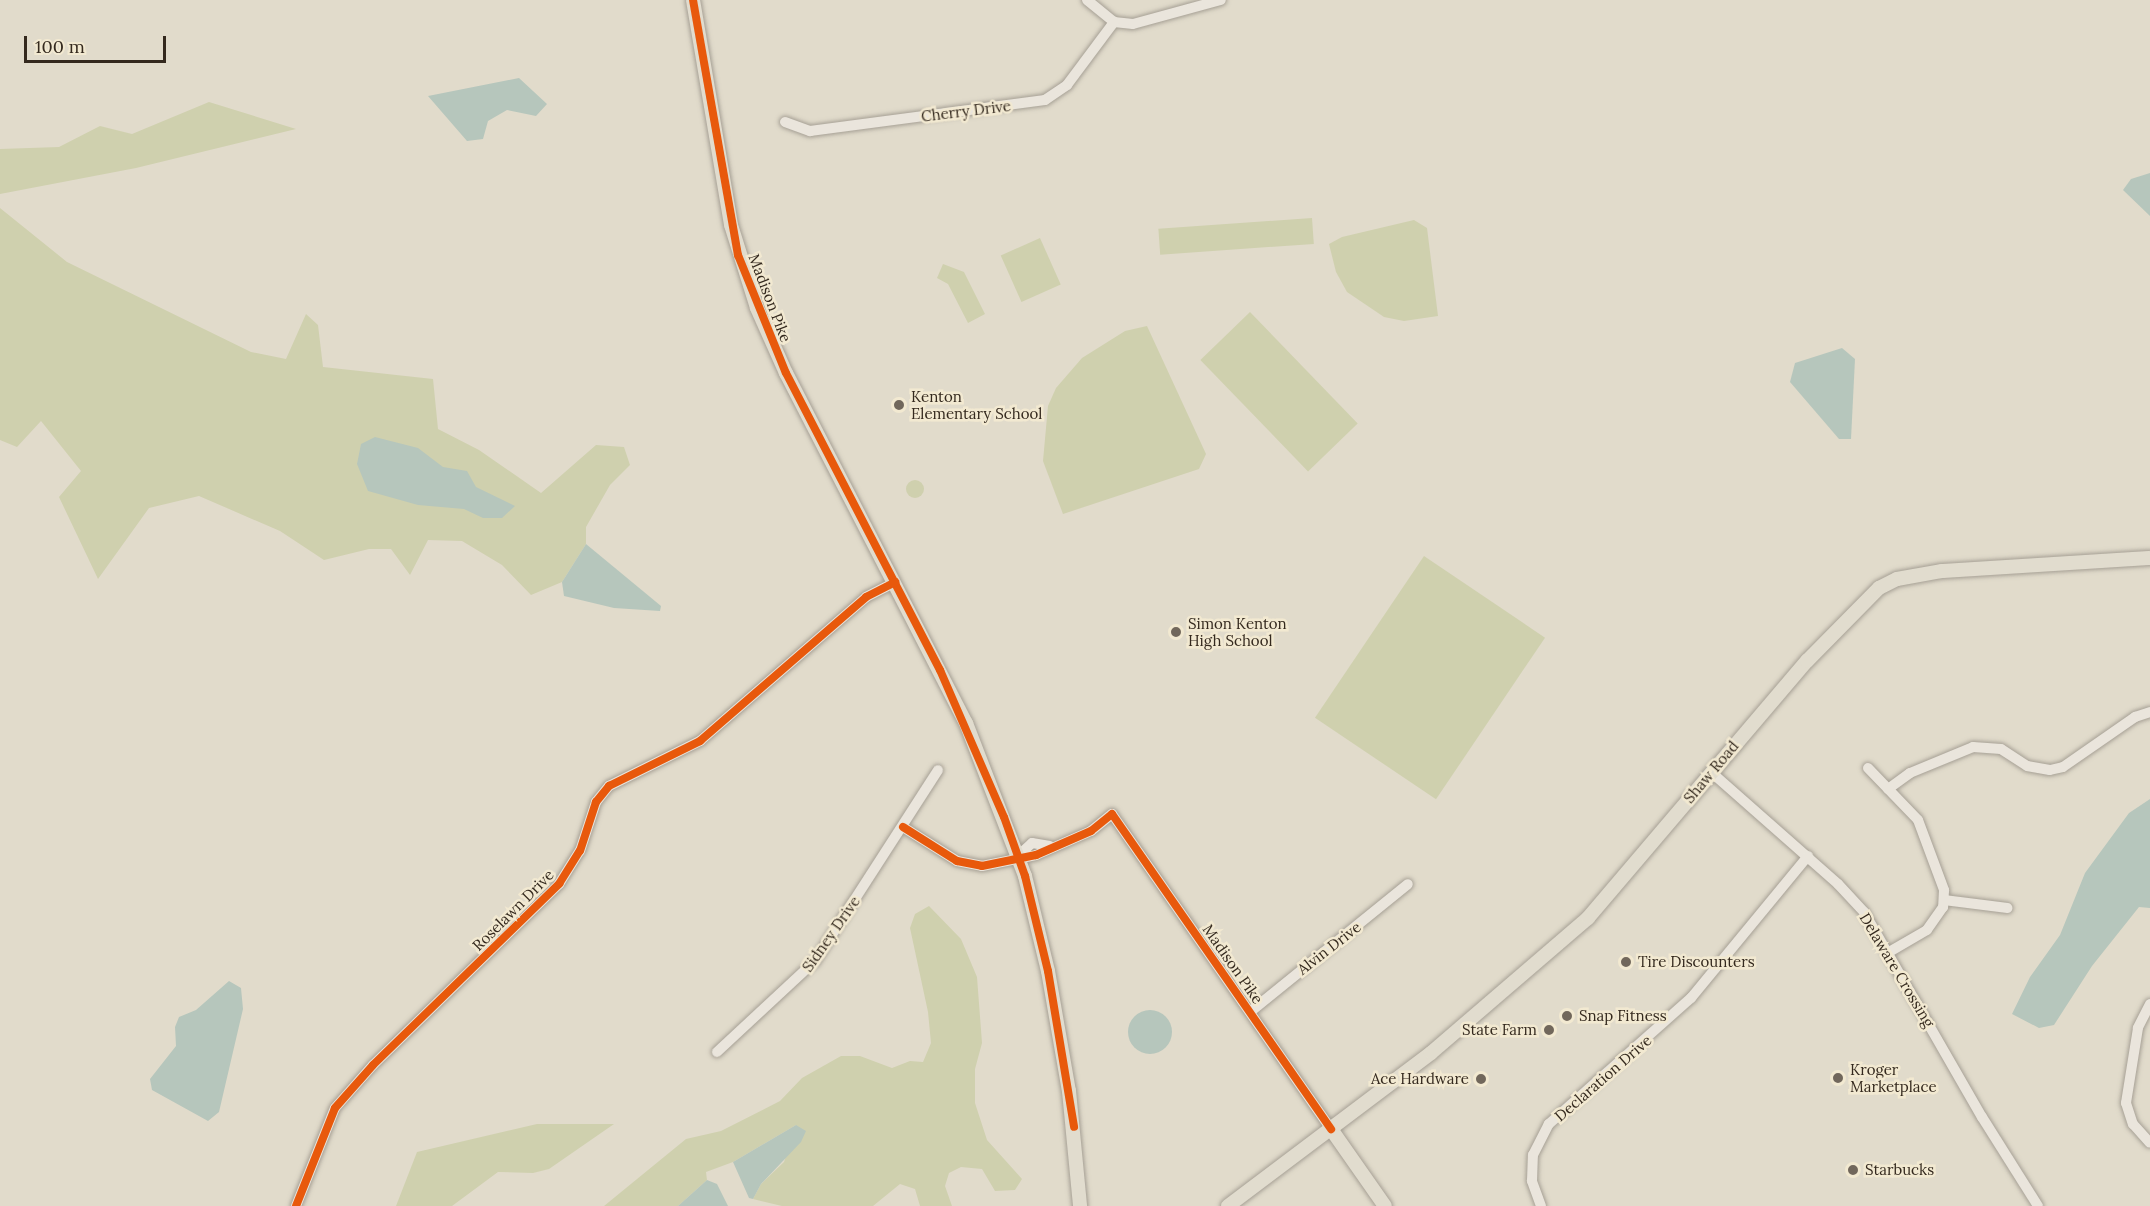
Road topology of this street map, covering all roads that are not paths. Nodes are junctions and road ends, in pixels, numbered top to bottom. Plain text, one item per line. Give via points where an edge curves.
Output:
1 (693, 0) edge
2 (1087, 0) edge
3 (1221, 0) edge
4 (1114, 22) junction
5 (784, 122) dead end
6 (2150, 558) edge
7 (895, 582) junction
8 (2150, 712) edge
9 (1868, 768) dead end
10 (938, 770) dead end
11 (1711, 772) junction
12 (1888, 789) junction
13 (903, 827) junction
14 (1018, 856) junction
15 (1808, 856) junction
16 (1408, 884) dead end
17 (1944, 900) junction
18 (2007, 908) dead end
19 (1889, 952) junction
20 (2150, 1004) edge
21 (1250, 1012) junction
22 (717, 1052) dead end
23 (1330, 1129) junction
24 (2150, 1143) edge
25 (296, 1206) edge
26 (1080, 1206) edge
27 (1228, 1206) edge
28 (1384, 1206) edge
29 (1541, 1206) edge
30 (2038, 1206) edge

1 - 7 main road, Madison Pike via 720,169 738,255 750,291 786,373
2 - 4 street
3 - 4 street via 1133,24
4 - 5 street, Cherry Drive via 1067,85 1045,100 810,132
6 - 11 main road, Shaw Road via 1942,571 1898,579 1867,597 1848,616
7 - 14 main road, Madison Pike via 966,723
7 - 25 street, Roselawn Drive via 866,597 700,741 619,779 601,794 575,863 559,884 373,1065 335,1108
8 - 12 street via 2135,717 2063,767 2050,770 2027,766 2001,749 1973,747 1910,773
9 - 12 street
10 - 13 street, Sidney Drive
11 - 15 street, Delaware Crossing
11 - 23 main road, Shaw Road via 1588,918 1431,1053
12 - 17 street via 1918,820 1939,870
13 - 14 street via 970,866
13 - 22 street, Sidney Drive via 815,961
14 - 21 street, Madison Pike via 1036,855 1090,831 1112,814
14 - 26 main road, Madison Pike via 1048,971 1074,1127
15 - 19 street, Delaware Crossing via 1857,903
15 - 29 street, Declaration Drive via 1691,998 1549,1124 1533,1155 1532,1181
16 - 21 street, Alvin Drive
17 - 18 street
17 - 19 street via 1927,930
19 - 30 street, Delaware Crossing via 1982,1117
20 - 24 street via 2138,1028 2126,1103 2133,1124
21 - 23 street, Madison Pike
23 - 27 main road, Shaw Road
23 - 28 main road, Madison Pike

